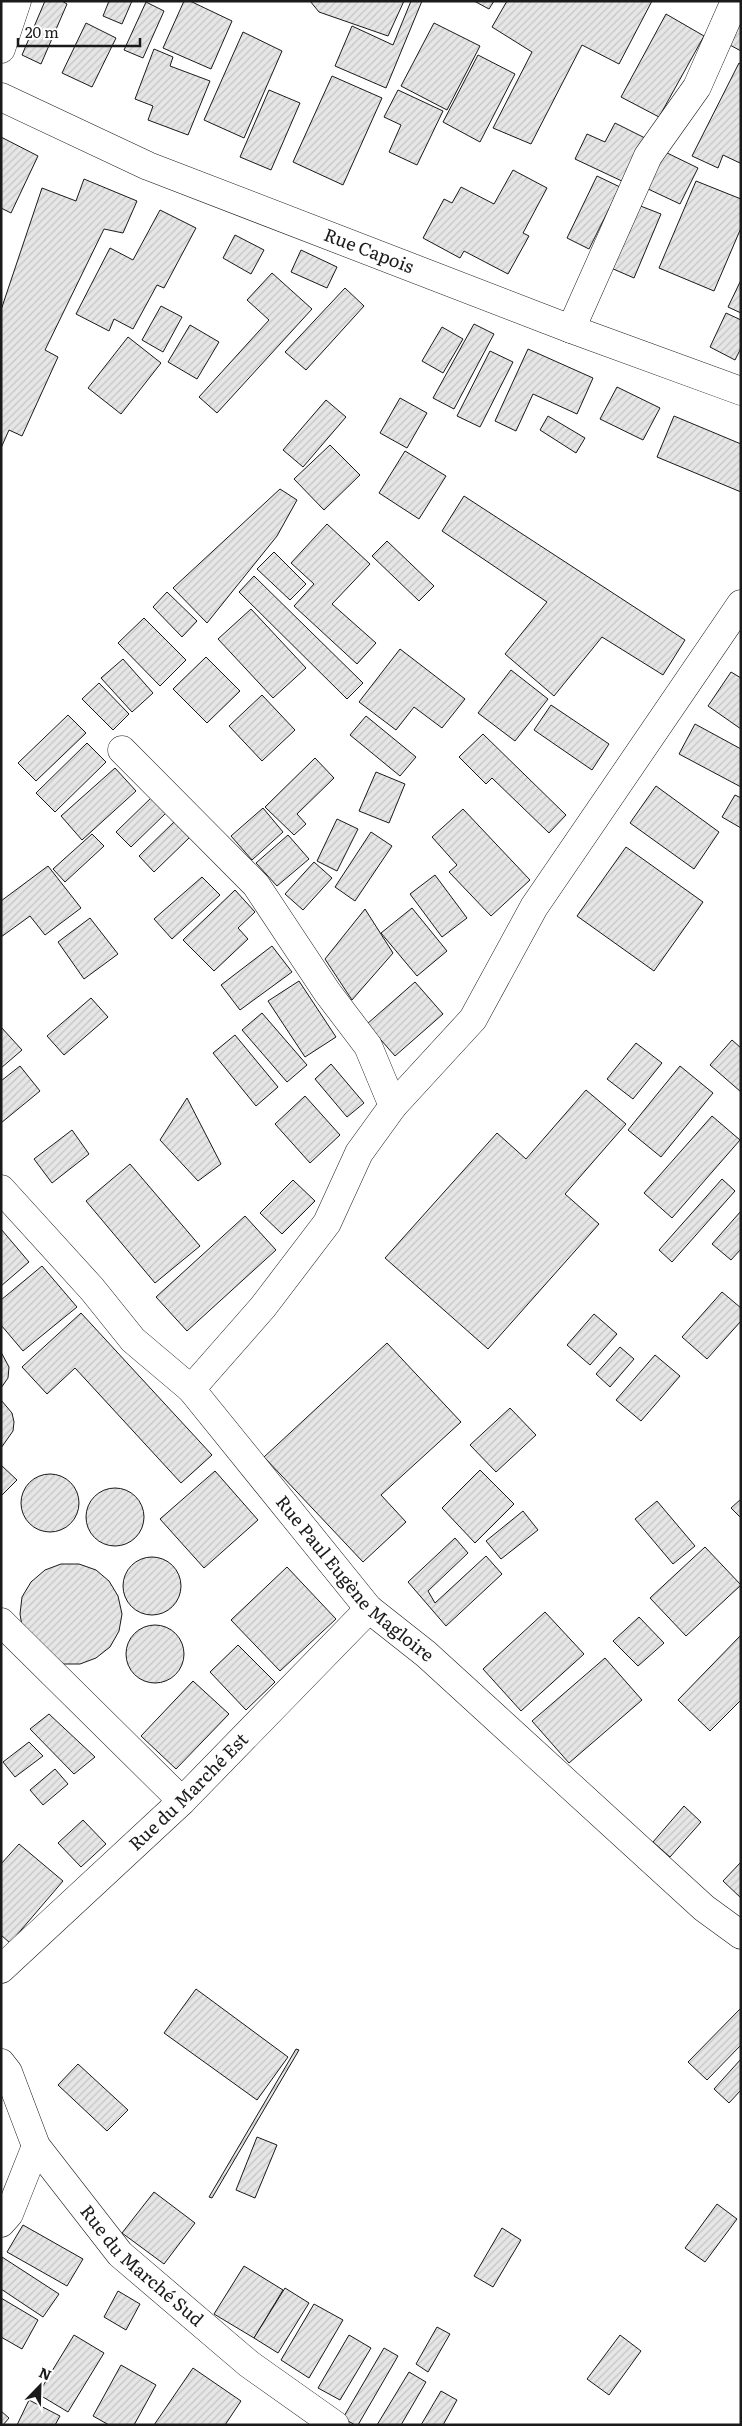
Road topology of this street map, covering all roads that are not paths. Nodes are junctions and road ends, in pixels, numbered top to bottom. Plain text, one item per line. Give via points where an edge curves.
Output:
1 (17, 1) edge
2 (735, 1) edge
3 (1, 48) edge
4 (1, 97) edge
5 (571, 330) junction
6 (741, 391) edge
7 (741, 604) edge
8 (122, 750) dead end
9 (393, 1106) junction
10 (1, 1189) edge
11 (191, 1389) junction
12 (369, 1609) junction
13 (1, 1622) edge
14 (182, 1801) junction
15 (741, 1935) edge
16 (1, 1969) edge
17 (1, 2063) edge
18 (36, 2146) junction
19 (1, 2223) edge
20 (335, 2425) edge

1 - 3 street
2 - 5 street via 696,87 648,156
4 - 5 street, Rue Capois via 148,166
5 - 6 street, Rue Capois
7 - 9 street via 534,907 472,1019
8 - 9 street via 256,885 327,992 368,1046
9 - 11 street via 359,1153 327,1222 263,1307
10 - 11 street, Rue Paul Eugène Magloire via 133,1340
11 - 12 street, Rue Paul Eugène Magloire
12 - 14 street, Rue du Marché Est
12 - 15 street, Rue Paul Eugène Magloire via 426,1654 704,1908
13 - 14 street
14 - 16 street, Rue du Marché Est
17 - 18 street, Rue du Marché Sud via 8,2072
18 - 19 street via 9,2214
18 - 20 street, Rue du Marché Sud via 120,2254 248,2364

